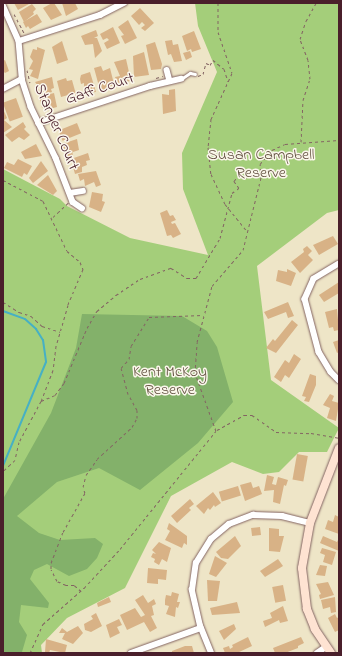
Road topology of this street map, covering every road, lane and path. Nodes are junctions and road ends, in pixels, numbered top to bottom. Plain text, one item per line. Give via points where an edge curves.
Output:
1 (124, 3) edge
2 (218, 3) edge
3 (316, 3) edge
4 (3, 5) edge
5 (13, 13) dead end
6 (25, 40) junction
7 (19, 41) junction
8 (27, 66) dead end
9 (168, 72) joint
10 (196, 74) joint
11 (22, 79) junction
12 (153, 79) dead end
13 (181, 79) joint
14 (170, 81) junction
15 (228, 81) junction
16 (3, 89) edge
17 (32, 90) dead end
18 (38, 123) junction
19 (339, 140) edge
20 (301, 142) junction
21 (260, 169) junction
22 (3, 180) edge
23 (83, 190) dead end
24 (70, 193) junction
25 (72, 199) junction
26 (82, 208) dead end
27 (229, 209) junction
28 (52, 218) junction
29 (248, 232) junction
30 (339, 264) edge
31 (3, 302) edge
32 (203, 316) junction
33 (61, 332) junction
34 (339, 380) edge
35 (41, 401) junction
36 (216, 431) junction
37 (339, 438) edge
38 (339, 448) edge
39 (3, 471) edge
40 (310, 522) junction
41 (81, 591) junction
42 (201, 628) junction
43 (328, 650) edge
44 (30, 653) edge
45 (131, 653) edge
46 (211, 653) edge
47 (317, 653) edge

1 - 6 street via 100,15
2 - 15 path via 218,32 232,73
3 - 20 path via 300,39 308,60 310,79 303,100
4 - 7 street, Stanger Court
5 - 6 path
6 - 7 street
7 - 11 street, Stanger Court
8 - 17 path
9 - 12 path
9 - 14 street
10 - 13 lane, Gaff Court via 190,73
10 - 15 path via 202,75 206,63 210,65 213,60 224,69
11 - 16 street
11 - 18 street, Stanger Court
13 - 14 street, Gaff Court
14 - 18 street, Gaff Court
15 - 27 path via 216,104 208,147 211,174 217,191
18 - 24 street, Stanger Court
19 - 20 path
20 - 21 path via 285,144 272,150 265,155
21 - 27 path via 245,178 240,175 234,181 238,188 232,192
21 - 29 path via 261,177
22 - 28 path via 40,199
23 - 24 street
24 - 25 street, Stanger Court
25 - 26 street, Stanger Court
25 - 28 path
27 - 29 path
27 - 35 path via 220,238 196,278 188,278 171,268 140,279 116,295 97,311 87,328 64,383 55,394
28 - 33 path via 66,248 80,262 82,269
29 - 32 path via 243,250 212,286
30 - 34 street via 314,279 306,299 319,352
31 - 33 path via 48,328
32 - 36 path via 197,342 195,373
32 - 41 path via 149,317 131,346 129,359 120,368 128,394 137,410 137,418 132,427 97,458 86,475 83,487 85,493 63,532 52,563 51,569 57,581 74,585
33 - 35 path via 53,370
35 - 39 path via 19,442 15,460
36 - 37 path via 244,416 252,415 276,432 310,433
36 - 41 path via 120,549
38 - 40 street
40 - 42 street via 282,516 253,515 219,530 201,552 193,577 193,601
40 - 43 street via 304,548 303,589 315,629
41 - 44 path via 43,624
42 - 45 street
42 - 46 street
43 - 47 street

